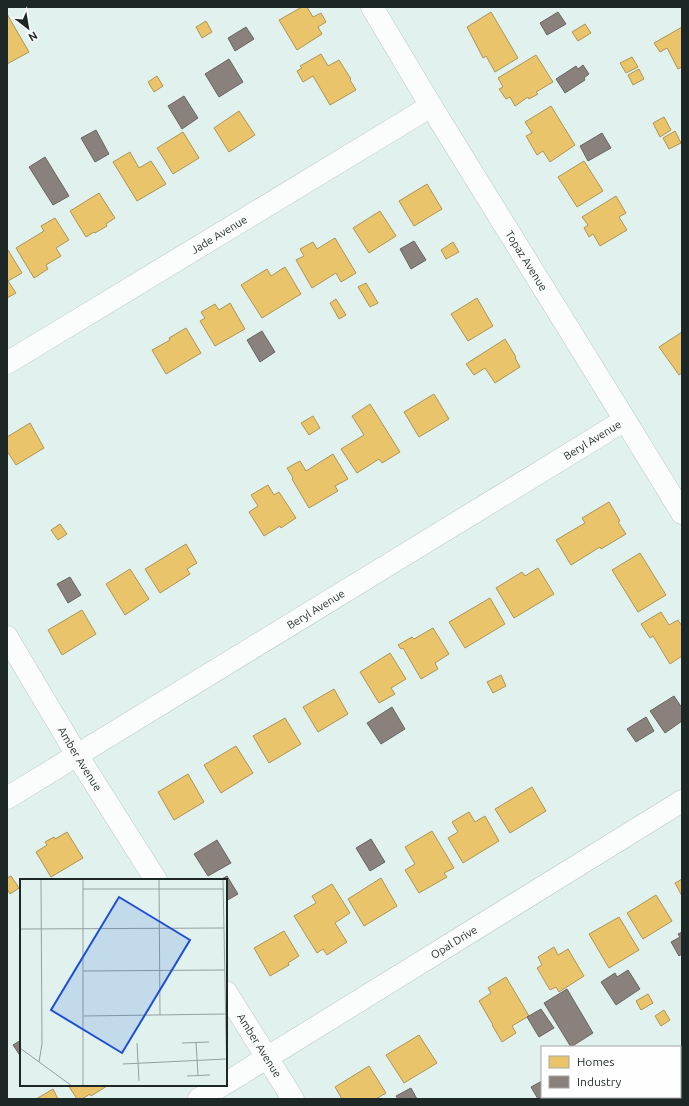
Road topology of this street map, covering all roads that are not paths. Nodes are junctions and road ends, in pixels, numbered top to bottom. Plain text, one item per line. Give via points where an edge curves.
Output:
1 (372, 7) edge
2 (430, 106) junction
3 (7, 363) edge
4 (625, 420) junction
5 (682, 513) edge
6 (7, 637) edge
7 (78, 755) junction
8 (7, 798) edge
9 (682, 801) edge
10 (155, 879) edge
11 (227, 994) edge
12 (267, 1057) junction
13 (227, 1081) edge
14 (220, 1086) edge
15 (199, 1099) edge
16 (292, 1099) edge

1 - 2 street, Topaz Avenue
2 - 3 street, Jade Avenue
2 - 4 street, Topaz Avenue
4 - 5 street, Topaz Avenue
4 - 7 street, Beryl Avenue
6 - 7 street, Amber Avenue
7 - 8 street, Beryl Avenue
7 - 10 street, Amber Avenue
9 - 12 street, Opal Drive
11 - 12 street, Amber Avenue
12 - 13 street, Opal Drive
12 - 16 street, Amber Avenue
14 - 15 street

